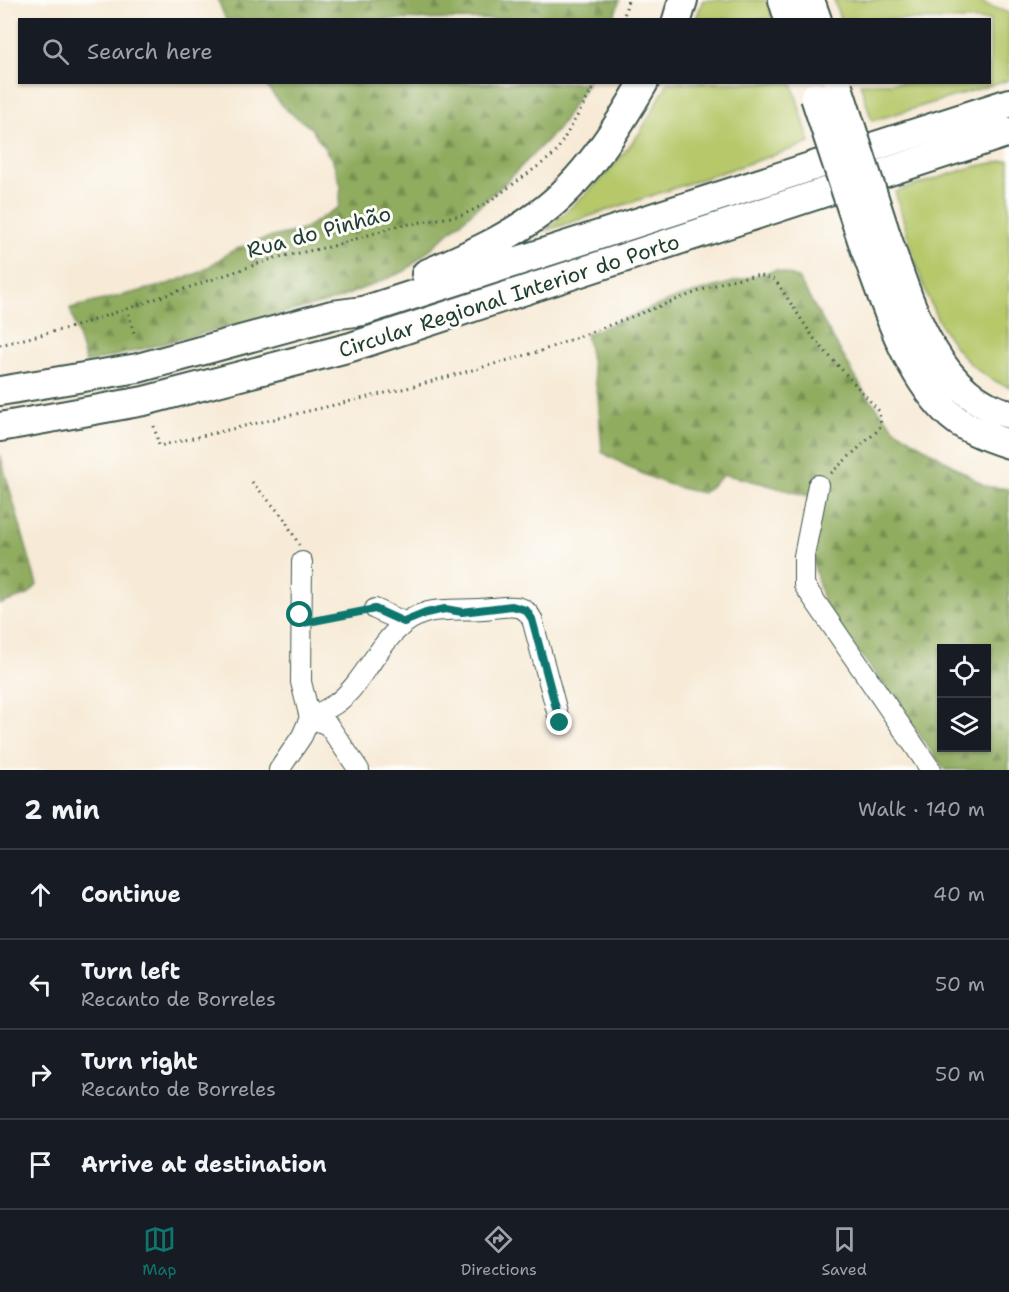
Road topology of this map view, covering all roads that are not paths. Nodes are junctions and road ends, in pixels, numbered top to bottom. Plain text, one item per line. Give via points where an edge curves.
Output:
1 (683, 0) edge
2 (783, 0) edge
3 (810, 0) edge
4 (678, 18) edge
5 (788, 18) edge
6 (816, 18) edge
7 (644, 84) edge
8 (825, 87) edge
9 (1009, 103) edge
10 (1004, 136) edge
11 (875, 241) junction
12 (332, 315) junction
13 (0, 391) edge
14 (1009, 414) edge
15 (0, 427) edge
16 (1009, 444) edge
17 (818, 486) road end
18 (302, 562) road end
19 (375, 609) road end
20 (404, 622) junction
21 (310, 718) junction
22 (560, 723) dead end
23 (279, 770) edge
24 (359, 770) edge
25 (931, 770) edge

1 - 4 highway
2 - 5 highway
3 - 6 highway
7 - 12 highway via 592,159 540,214 465,257 357,297
8 - 11 highway, bridge
9 - 12 highway, Circular Regional Interior do Porto via 363,311
10 - 15 highway, Circular Regional Interior do Porto via 351,347 144,401
11 - 14 highway via 924,335 950,374 993,410
11 - 16 highway via 910,362 945,411 982,436
12 - 13 highway, Circular Regional Interior do Porto via 138,368
17 - 25 street via 804,556 804,585
18 - 21 street via 301,682
19 - 20 street
20 - 21 street via 339,702
20 - 22 street via 445,609 462,612 516,606 526,610 532,619
21 - 23 street
21 - 24 street via 328,725

